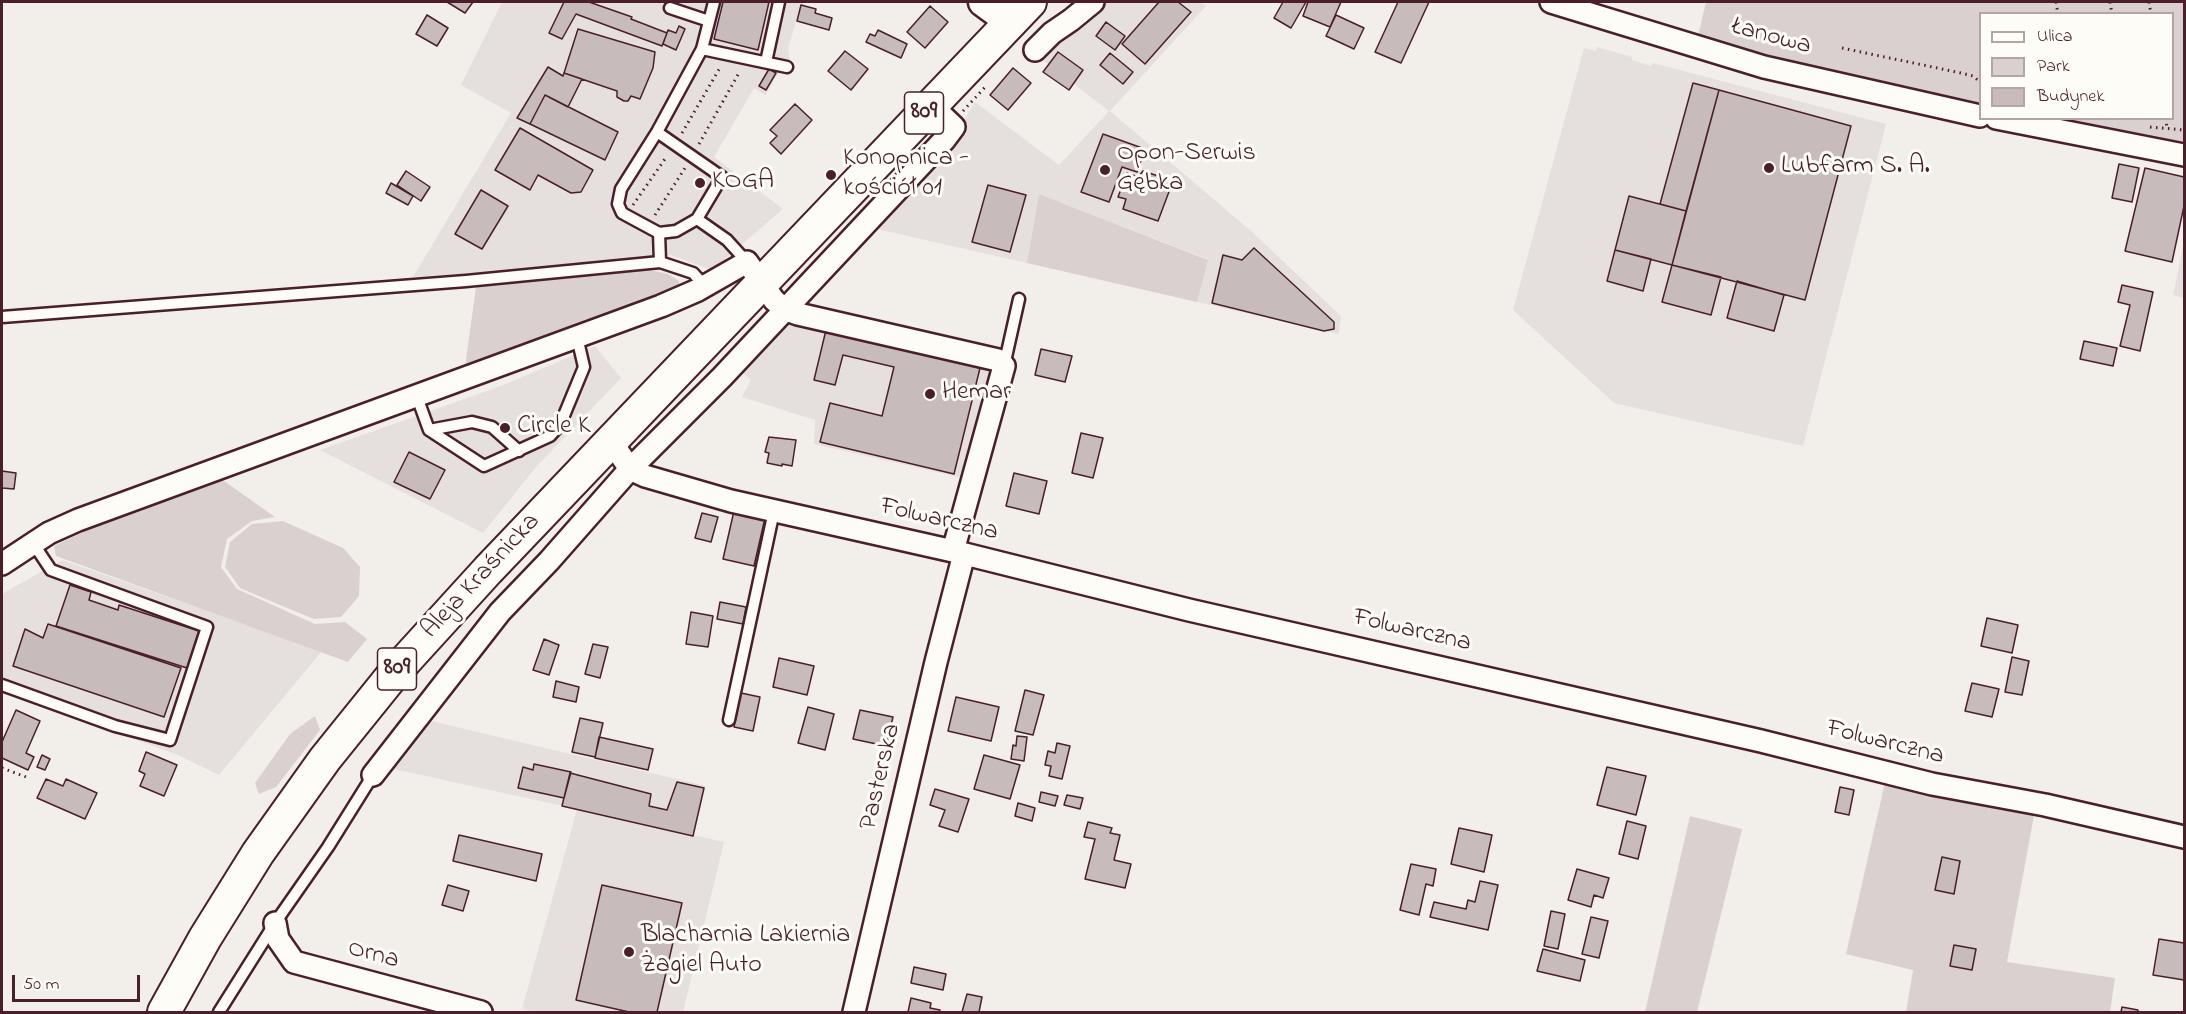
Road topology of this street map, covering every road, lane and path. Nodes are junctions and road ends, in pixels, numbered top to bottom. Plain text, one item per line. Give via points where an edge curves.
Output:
1 (714, 2) edge
2 (779, 2) edge
3 (983, 2) edge
4 (1093, 2) edge
5 (1551, 2) edge
6 (1022, 5) edge
7 (670, 8) dead end
8 (709, 21) junction
9 (1842, 48) dead end
10 (702, 49) junction
11 (1035, 50) dead end
12 (747, 58) junction
13 (766, 62) junction
14 (787, 67) dead end
15 (1979, 81) edge
16 (932, 105) junction
17 (1979, 116) edge
18 (2005, 120) edge
19 (2166, 120) edge
20 (2167, 130) dead end
21 (657, 132) junction
22 (2184, 155) edge
23 (692, 156) junction
24 (697, 219) junction
25 (648, 227) junction
26 (658, 233) junction
27 (660, 262) junction
28 (754, 273) junction
29 (705, 286) junction
30 (1019, 299) dead end
31 (784, 309) junction
32 (2, 317) edge
33 (577, 337) junction
34 (1004, 366) junction
35 (417, 397) junction
36 (429, 430) junction
37 (611, 441) junction
38 (519, 451) junction
39 (630, 469) junction
40 (774, 511) junction
41 (33, 543) junction
42 (959, 553) junction
43 (2, 564) edge
44 (2, 685) edge
45 (729, 720) dead end
46 (2, 768) edge
47 (373, 775) joint
48 (26, 777) dead end
49 (2184, 837) edge
50 (275, 923) junction
51 (164, 1012) edge
52 (219, 1012) edge
53 (481, 1012) edge
54 (854, 1012) edge

1 - 8 lane
2 - 13 lane
3 - 6 street via 998,12
4 - 11 street
5 - 17 street, Łanowa via 1764,67
6 - 16 main road, 809
7 - 8 lane
8 - 10 lane
9 - 15 path via 1960,73
10 - 12 lane
10 - 21 lane
12 - 13 lane
12 - 23 path
13 - 14 lane
16 - 28 main road, 809
16 - 31 street via 954,127
18 - 22 street
19 - 20 path
21 - 23 lane
21 - 25 lane via 621,189 618,204 622,213
23 - 24 lane via 722,177
23 - 25 path
24 - 26 lane via 676,231
24 - 28 lane via 728,240
25 - 26 lane
26 - 27 lane
27 - 29 lane via 693,273
27 - 32 lane
28 - 29 street
28 - 31 street
28 - 37 main road, Aleja Kraśnicka / 809 via 706,342
29 - 33 street
30 - 34 lane
31 - 34 street via 998,360
31 - 39 street
33 - 35 street
33 - 38 lane via 584,367 561,425 550,436
34 - 42 street, Pasterska
35 - 36 lane
35 - 41 street via 78,520
36 - 38 lane via 472,422 492,427
36 - 38 lane via 484,466
37 - 39 street
37 - 51 main road, Aleja Kraśnicka / 809 via 426,636 349,728 238,883
39 - 40 street, Folwarczna via 659,482
39 - 47 street via 500,612
40 - 42 street, Folwarczna
40 - 45 lane
41 - 43 street
41 - 44 lane via 51,570 207,627 170,740 115,726
42 - 49 street, Folwarczna via 1922,782
42 - 54 street, Pasterska
46 - 48 path
47 - 50 lane
50 - 52 lane
50 - 53 street, Orna via 278,939 294,962

